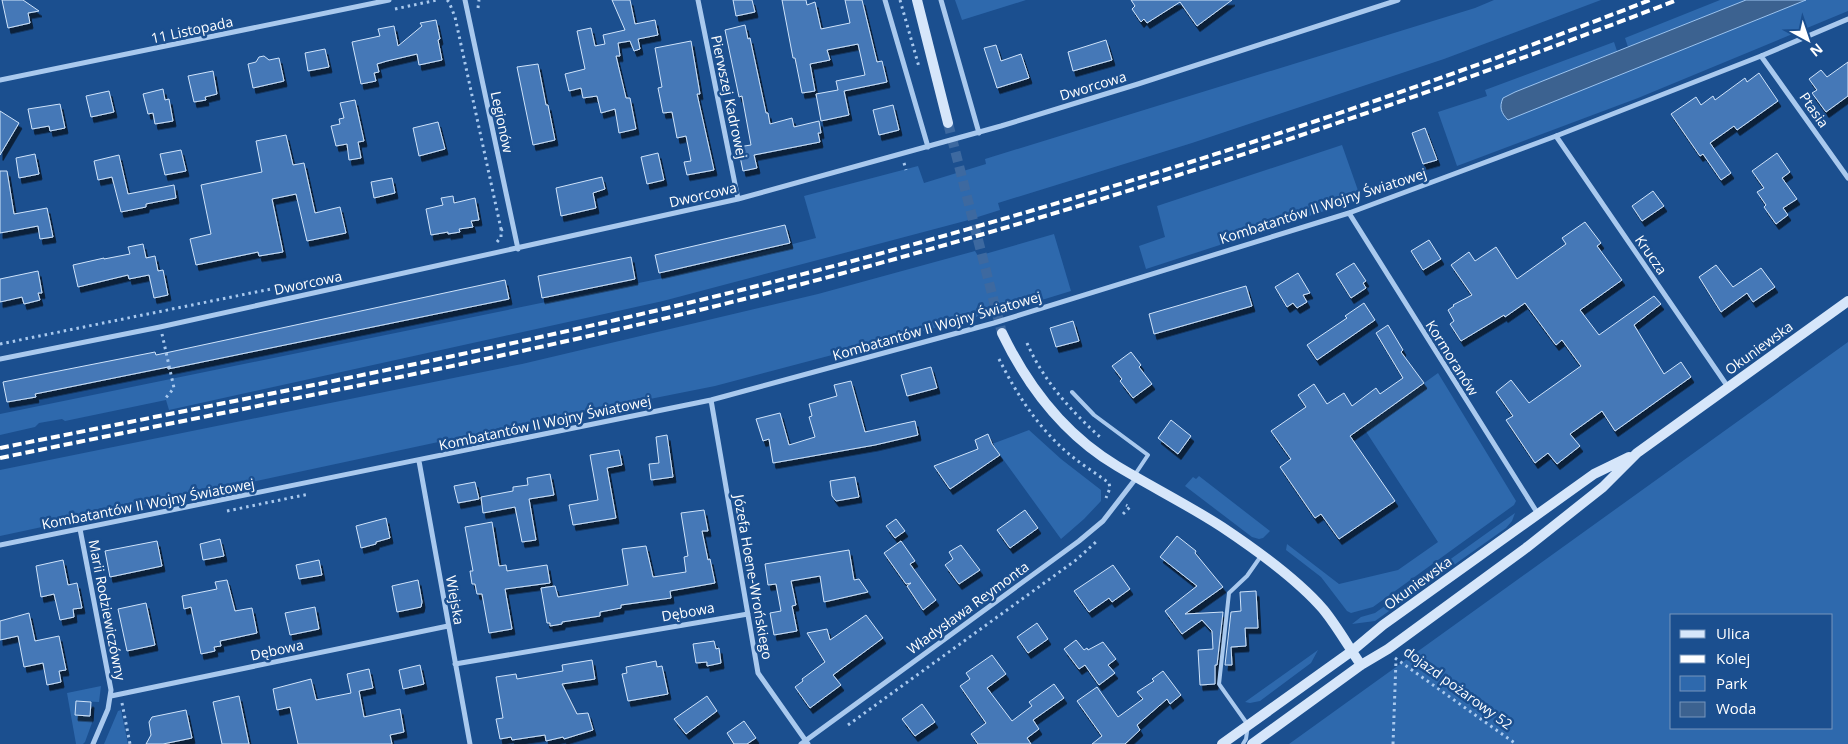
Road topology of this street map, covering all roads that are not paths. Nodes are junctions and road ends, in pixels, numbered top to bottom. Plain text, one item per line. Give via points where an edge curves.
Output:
1 (389, 0) edge
2 (464, 0) edge
3 (698, 0) edge
4 (885, 0) edge
5 (917, 0) edge
6 (941, 0) edge
7 (1398, 0) edge
8 (1848, 19) edge
9 (1761, 56) junction
10 (0, 80) edge
11 (948, 123) tunnel mouth
12 (979, 133) junction
13 (1556, 136) junction
14 (928, 147) junction
15 (1848, 178) edge
16 (738, 199) junction
17 (1349, 213) junction
18 (518, 249) junction
19 (1848, 301) edge
20 (1002, 333) tunnel mouth
21 (0, 359) edge
22 (1728, 386) junction
23 (1072, 392) dead end
24 (711, 400) junction
25 (1636, 453) junction
26 (419, 461) junction
27 (1136, 477) junction
28 (1538, 514) junction
29 (80, 529) junction
30 (0, 545) edge
31 (1261, 555) junction
32 (748, 614) junction
33 (448, 626) junction
34 (1352, 652) junction
35 (455, 664) junction
36 (1361, 665) junction
37 (111, 696) junction
38 (1248, 725) junction
39 (805, 743) edge
40 (93, 744) edge
41 (470, 744) edge
42 (1222, 744) edge
43 (1243, 744) edge
44 (1252, 744) edge

1 - 10 street, 11 Listopada
2 - 18 street, Legionów
3 - 16 street, Pierwszej Kadrowej
4 - 14 street
5 - 11 main road
6 - 12 street
7 - 12 street, Dworcowa
8 - 9 street, Kombatantów II Wojny Światowej
9 - 13 street, Kombatantów II Wojny Światowej
9 - 15 street, Ptasia
12 - 14 street, Dworcowa
13 - 17 street, Kombatantów II Wojny Światowej
13 - 22 street, Krucza
14 - 16 street, Dworcowa
16 - 18 street, Dworcowa
17 - 24 street, Kombatantów II Wojny Światowej via 994,323
17 - 28 street, Kormoranów
18 - 21 street, Dworcowa
19 - 22 main road, Okuniewska
20 - 27 main road via 1015,360 1051,411 1096,452
22 - 25 main road, Okuniewska
23 - 27 lane via 1094,415 1148,455
24 - 26 street, Kombatantów II Wojny Światowej
24 - 32 street, Józefa Hoene-Wrońskiego
25 - 28 main road, Okuniewska via 1594,474
25 - 36 main road, Okuniewska via 1603,487 1526,548 1388,650
26 - 29 street, Kombatantów II Wojny Światowej
26 - 33 street, Wiejska
27 - 31 main road via 1223,527
27 - 39 street, Władysława Reymonta via 1103,521 1079,541
28 - 34 main road, Okuniewska via 1383,625
29 - 30 street, Kombatantów II Wojny Światowej
29 - 37 street, Marii Rodziewiczówny
31 - 34 main road via 1322,607
31 - 38 lane via 1247,576 1229,593 1219,684
32 - 35 street, Dębowa
32 - 39 street, Józefa Hoene-Wrońskiego via 758,673
33 - 35 street, Wiejska
33 - 37 street, Dębowa
34 - 36 main road
34 - 38 main road, Okuniewska
35 - 41 street, Wiejska
36 - 44 main road, Okuniewska
37 - 40 street
38 - 42 main road, Okuniewska
38 - 43 lane

